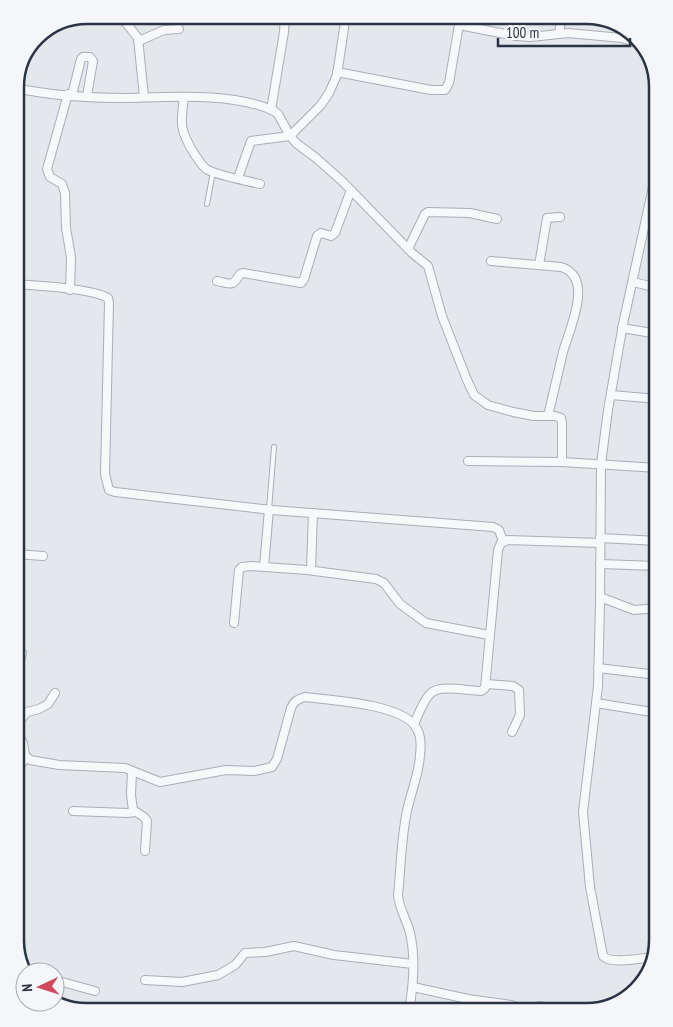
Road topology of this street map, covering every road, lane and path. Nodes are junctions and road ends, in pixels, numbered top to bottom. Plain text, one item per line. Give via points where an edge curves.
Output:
1 (127, 24) edge
2 (284, 24) edge
3 (345, 24) edge
4 (561, 24) edge
5 (459, 25) joint
6 (179, 29) dead end
7 (560, 33) junction
8 (139, 41) junction
9 (631, 42) edge
10 (337, 72) junction
11 (24, 89) edge
12 (70, 95) junction
13 (87, 96) junction
14 (144, 97) junction
15 (184, 97) junction
16 (271, 110) junction
17 (290, 136) junction
18 (213, 171) junction
19 (238, 178) junction
20 (260, 184) dead end
21 (351, 190) junction
22 (208, 204) dead end
23 (649, 206) edge
24 (560, 217) dead end
25 (497, 219) dead end
26 (408, 249) junction
27 (491, 262) dead end
28 (539, 265) junction
29 (217, 281) dead end
30 (633, 282) junction
31 (24, 285) edge
32 (649, 286) edge
33 (70, 290) junction
34 (622, 328) junction
35 (649, 332) edge
36 (611, 395) junction
37 (649, 398) edge
38 (548, 416) junction
39 (274, 447) dead end
40 (468, 461) dead end
41 (562, 462) junction
42 (601, 464) junction
43 (649, 467) edge
44 (269, 509) junction
45 (313, 513) junction
46 (503, 541) junction
47 (600, 541) junction
48 (649, 541) edge
49 (24, 555) edge
50 (43, 556) dead end
51 (600, 564) junction
52 (649, 566) edge
53 (264, 567) junction
54 (311, 570) junction
55 (600, 597) junction
56 (649, 609) edge
57 (234, 623) dead end
58 (489, 635) junction
59 (598, 668) junction
60 (649, 674) edge
61 (486, 684) junction
62 (55, 693) dead end
63 (596, 703) junction
64 (649, 712) edge
65 (24, 716) edge
66 (414, 724) junction
67 (512, 732) dead end
68 (24, 750) edge
69 (26, 758) junction
70 (24, 760) edge
71 (132, 771) junction
72 (74, 811) dead end
73 (135, 812) junction
74 (145, 851) dead end
75 (647, 958) edge
76 (413, 964) junction
77 (145, 980) dead end
78 (65, 983) edge
79 (413, 987) junction
80 (95, 992) dead end
81 (410, 1003) edge
82 (497, 1003) edge

1 - 8 street
2 - 16 street
3 - 10 street
4 - 7 street
5 - 7 street via 516,36
5 - 10 street via 448,83 442,91
6 - 8 street via 164,30
7 - 9 street via 614,37
8 - 14 street
10 - 17 street via 333,86 321,105
11 - 12 street
12 - 13 street
12 - 13 street via 81,59 87,56 93,61
12 - 33 street via 47,169 50,177 62,184 65,193 71,257
13 - 14 street
14 - 15 street
15 - 16 street via 229,100
15 - 18 street via 181,119 184,135 204,168
16 - 17 street via 278,114
17 - 19 street via 252,140
17 - 21 street
18 - 19 street
18 - 22 lane
19 - 20 street
21 - 26 street
21 - 29 street via 335,234 321,233 317,236 301,283 243,273 233,283
23 - 30 street
24 - 28 street via 547,218
25 - 26 street via 470,213 428,212
26 - 38 street via 428,266 442,316 474,395 488,405
27 - 28 street
28 - 38 street via 561,266 569,270 578,292 577,310
30 - 32 street
30 - 34 street
31 - 33 street
33 - 44 street via 102,294 109,303 105,474 109,490
34 - 35 street
34 - 36 street
36 - 37 street
36 - 42 street
38 - 41 street via 558,416 562,420
39 - 44 lane
40 - 41 street
41 - 42 street
42 - 43 street
42 - 47 street
44 - 45 street
44 - 53 street
45 - 46 street via 494,527 499,530
45 - 54 street
46 - 47 street
46 - 58 street via 498,550
47 - 48 street
47 - 51 street
49 - 50 street
51 - 52 street
51 - 55 street
53 - 54 street
53 - 57 street via 245,566 239,570
54 - 58 street via 376,579 384,583 400,604 426,623
55 - 56 street via 634,610
55 - 59 street
58 - 61 street
59 - 60 street
59 - 63 street
61 - 66 street via 481,691 442,689 432,692
61 - 67 street via 513,686 519,690 520,715
62 - 65 street via 48,704
63 - 64 street
63 - 75 street via 583,812 590,887 602,952 605,958 615,961
66 - 71 street via 396,713 367,705 305,697 294,702 277,759 268,769 226,770 163,782
66 - 76 street via 420,738 420,754 407,810 398,895 410,934
68 - 69 street
69 - 70 street
69 - 71 street via 59,765
71 - 73 street via 131,795
72 - 73 street
73 - 74 street via 147,821
76 - 77 street via 294,946 245,953 236,965 218,975 182,982
76 - 79 street
78 - 80 street
79 - 81 street
79 - 82 street

